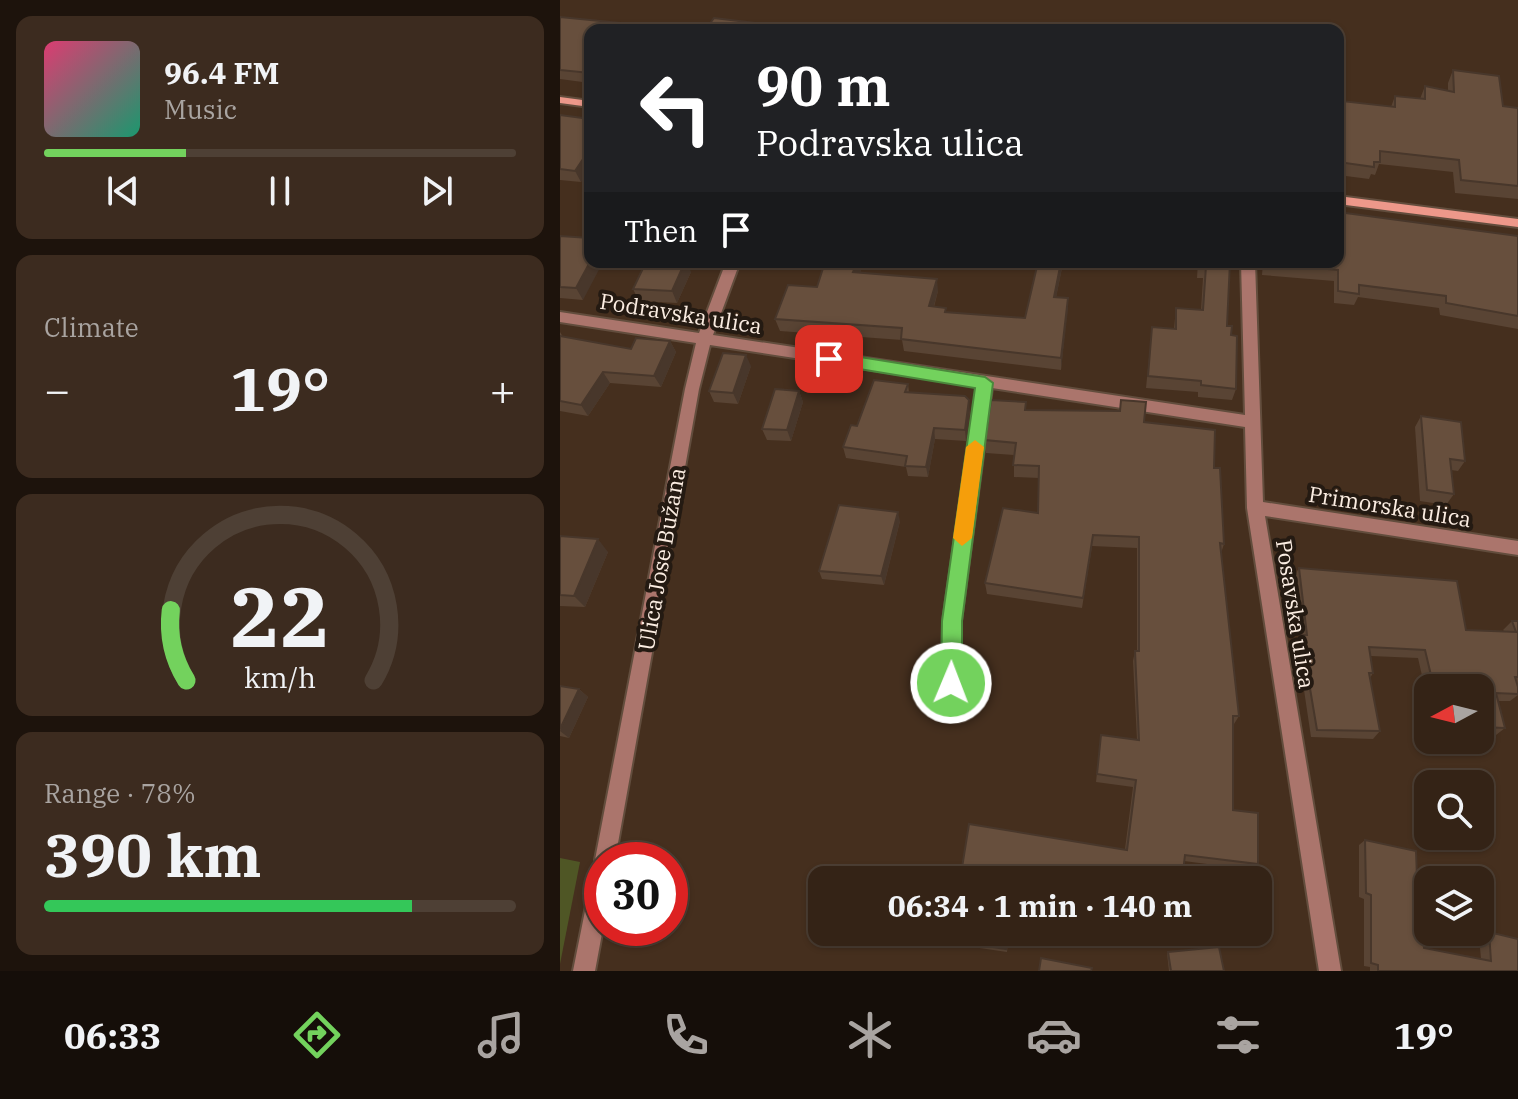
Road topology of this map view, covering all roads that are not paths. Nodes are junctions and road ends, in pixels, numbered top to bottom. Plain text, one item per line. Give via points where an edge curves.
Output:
1 (560, 100) edge
2 (584, 103) edge
3 (1344, 201) edge
4 (1518, 223) edge
5 (731, 268) edge
6 (1248, 268) edge
7 (560, 317) edge
8 (704, 339) junction
9 (985, 383) junction
10 (1250, 422) junction
11 (1255, 508) junction
12 (1518, 548) edge
13 (951, 683) dead end
14 (608, 842) edge
15 (589, 946) edge
16 (584, 971) edge
17 (1330, 971) edge

1 - 2 main road
3 - 4 main road
5 - 8 street, Ulica Jose Bužana
6 - 10 street, Posavska ulica
7 - 8 street, Podravska ulica
8 - 9 street, Podravska ulica
8 - 14 street, Ulica Jose Bužana
9 - 10 street, Podravska ulica
9 - 13 street via 952,621
10 - 11 street, Posavska ulica
11 - 12 street, Primorska ulica
11 - 17 street, Posavska ulica
15 - 16 street

